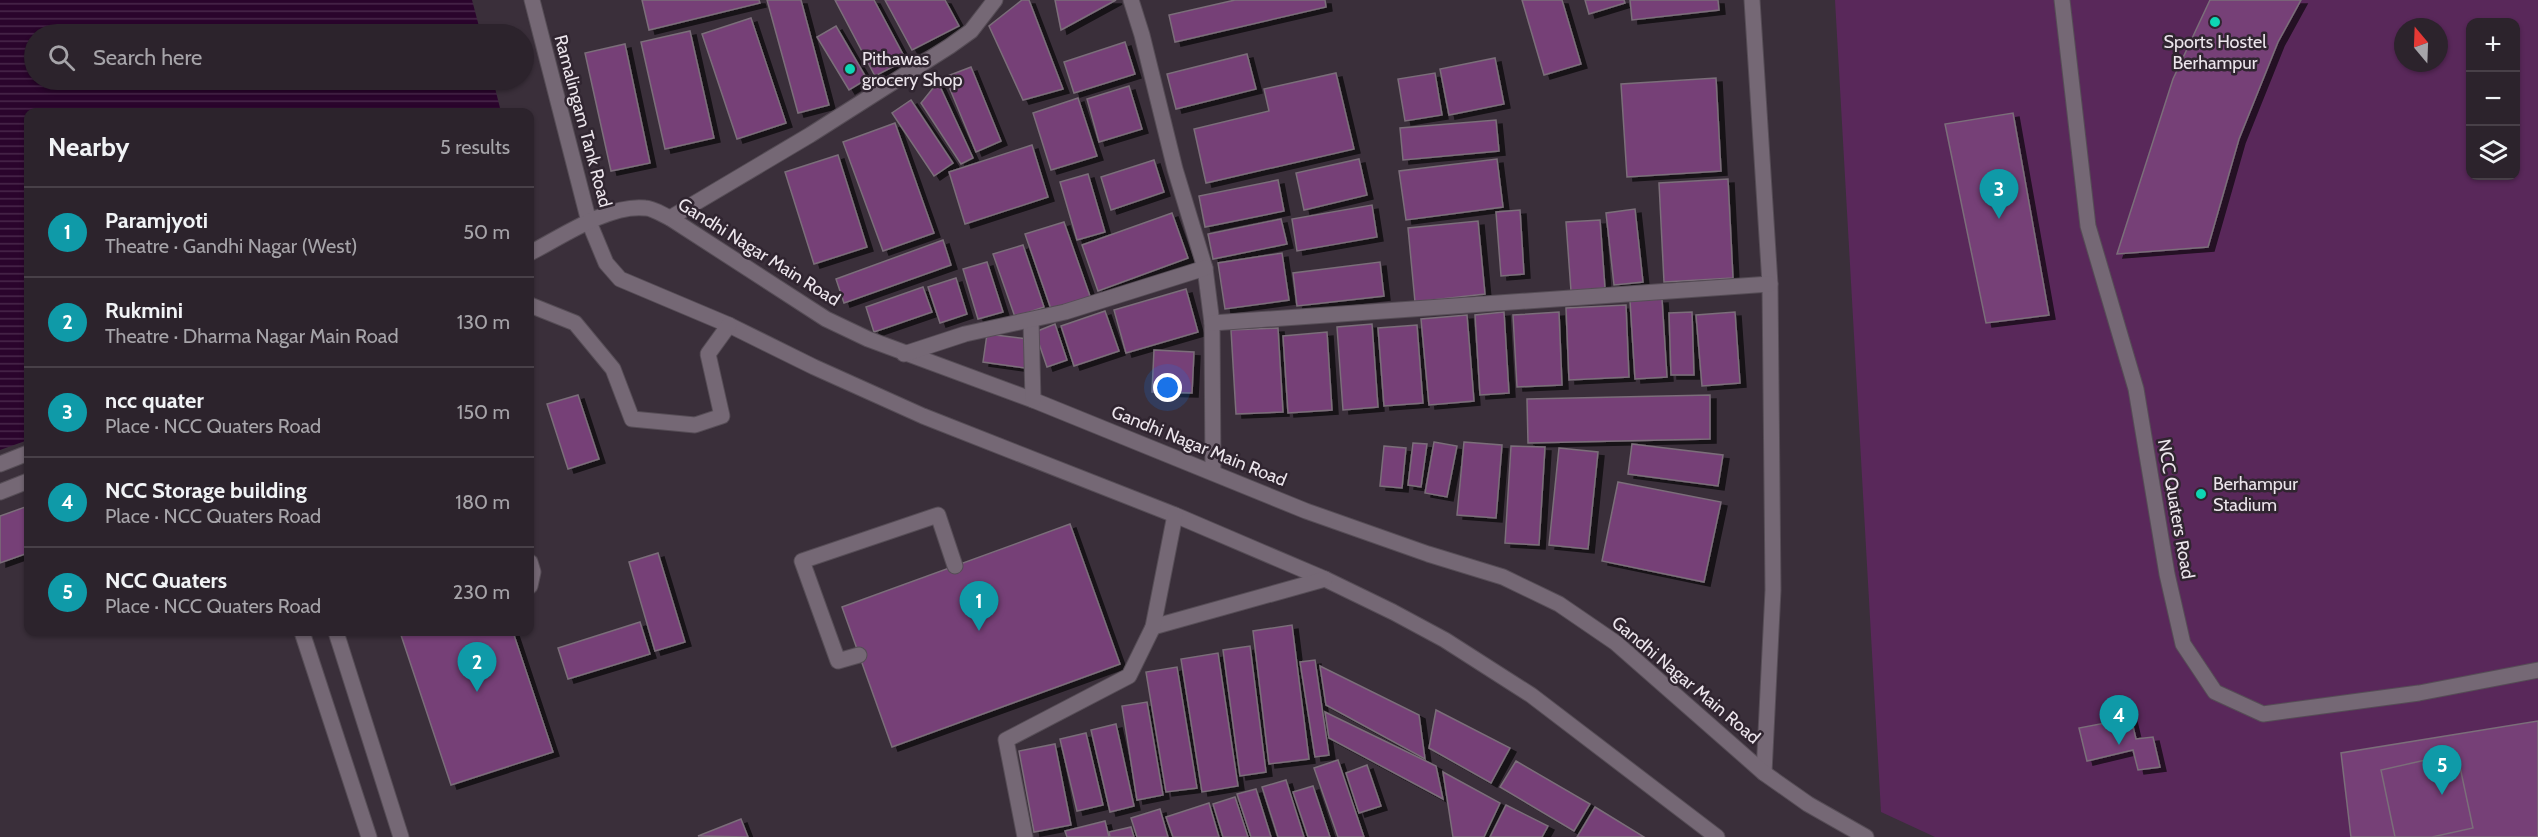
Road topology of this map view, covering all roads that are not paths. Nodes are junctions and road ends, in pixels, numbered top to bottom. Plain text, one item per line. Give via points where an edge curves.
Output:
1 (532, 0) edge
2 (994, 0) edge
3 (1131, 0) edge
4 (1752, 0) edge
5 (2062, 0) edge
6 (670, 218) junction
7 (589, 222) junction
8 (534, 251) edge
9 (1205, 268) junction
10 (1770, 284) junction
11 (534, 307) edge
12 (1031, 321) junction
13 (1212, 324) junction
14 (729, 326) junction
15 (904, 354) junction
16 (1033, 400) junction
17 (24, 455) edge
18 (0, 464) edge
19 (1213, 472) junction
20 (24, 483) edge
21 (0, 492) edge
22 (1175, 515) junction
23 (955, 566) dead end
24 (1326, 579) junction
25 (1153, 627) junction
26 (303, 636) edge
27 (337, 636) edge
28 (859, 655) dead end
29 (2538, 670) edge
30 (1764, 773) junction
31 (369, 837) edge
32 (401, 837) edge
33 (1025, 837) edge
34 (1717, 837) edge
35 (1866, 837) edge

1 - 7 street, Ramalingam Tank Road
2 - 6 street via 971,31 950,46
3 - 9 street
4 - 10 street
5 - 29 street, NCC Quaters Road via 2088,226 2136,389 2167,574 2183,644 2215,692 2263,714 2419,693
6 - 7 street, Gandhi Nagar Main Road via 646,208 623,209
6 - 15 street, Gandhi Nagar Main Road via 826,319
7 - 8 street, Ramalingam Tank Road
7 - 14 street via 606,263 620,279
9 - 12 street
9 - 13 street
10 - 13 street
10 - 30 street via 1773,590
11 - 14 street via 575,323 614,369 632,419 695,425 723,416 708,354
12 - 15 street via 966,334
12 - 16 street
13 - 19 street
14 - 22 street via 923,416
15 - 16 street, Gandhi Nagar Main Road
16 - 19 street, Gandhi Nagar Main Road
17 - 18 street
19 - 30 street, Gandhi Nagar Main Road via 1306,511 1503,577 1558,604 1616,643
20 - 21 street
22 - 24 street
22 - 25 street
23 - 28 street via 938,516 802,561 838,660
24 - 25 street
24 - 34 street via 1445,640 1531,695
25 - 33 street via 1129,676 1006,740
26 - 31 street
27 - 32 street
30 - 35 street, Gandhi Nagar Main Road

